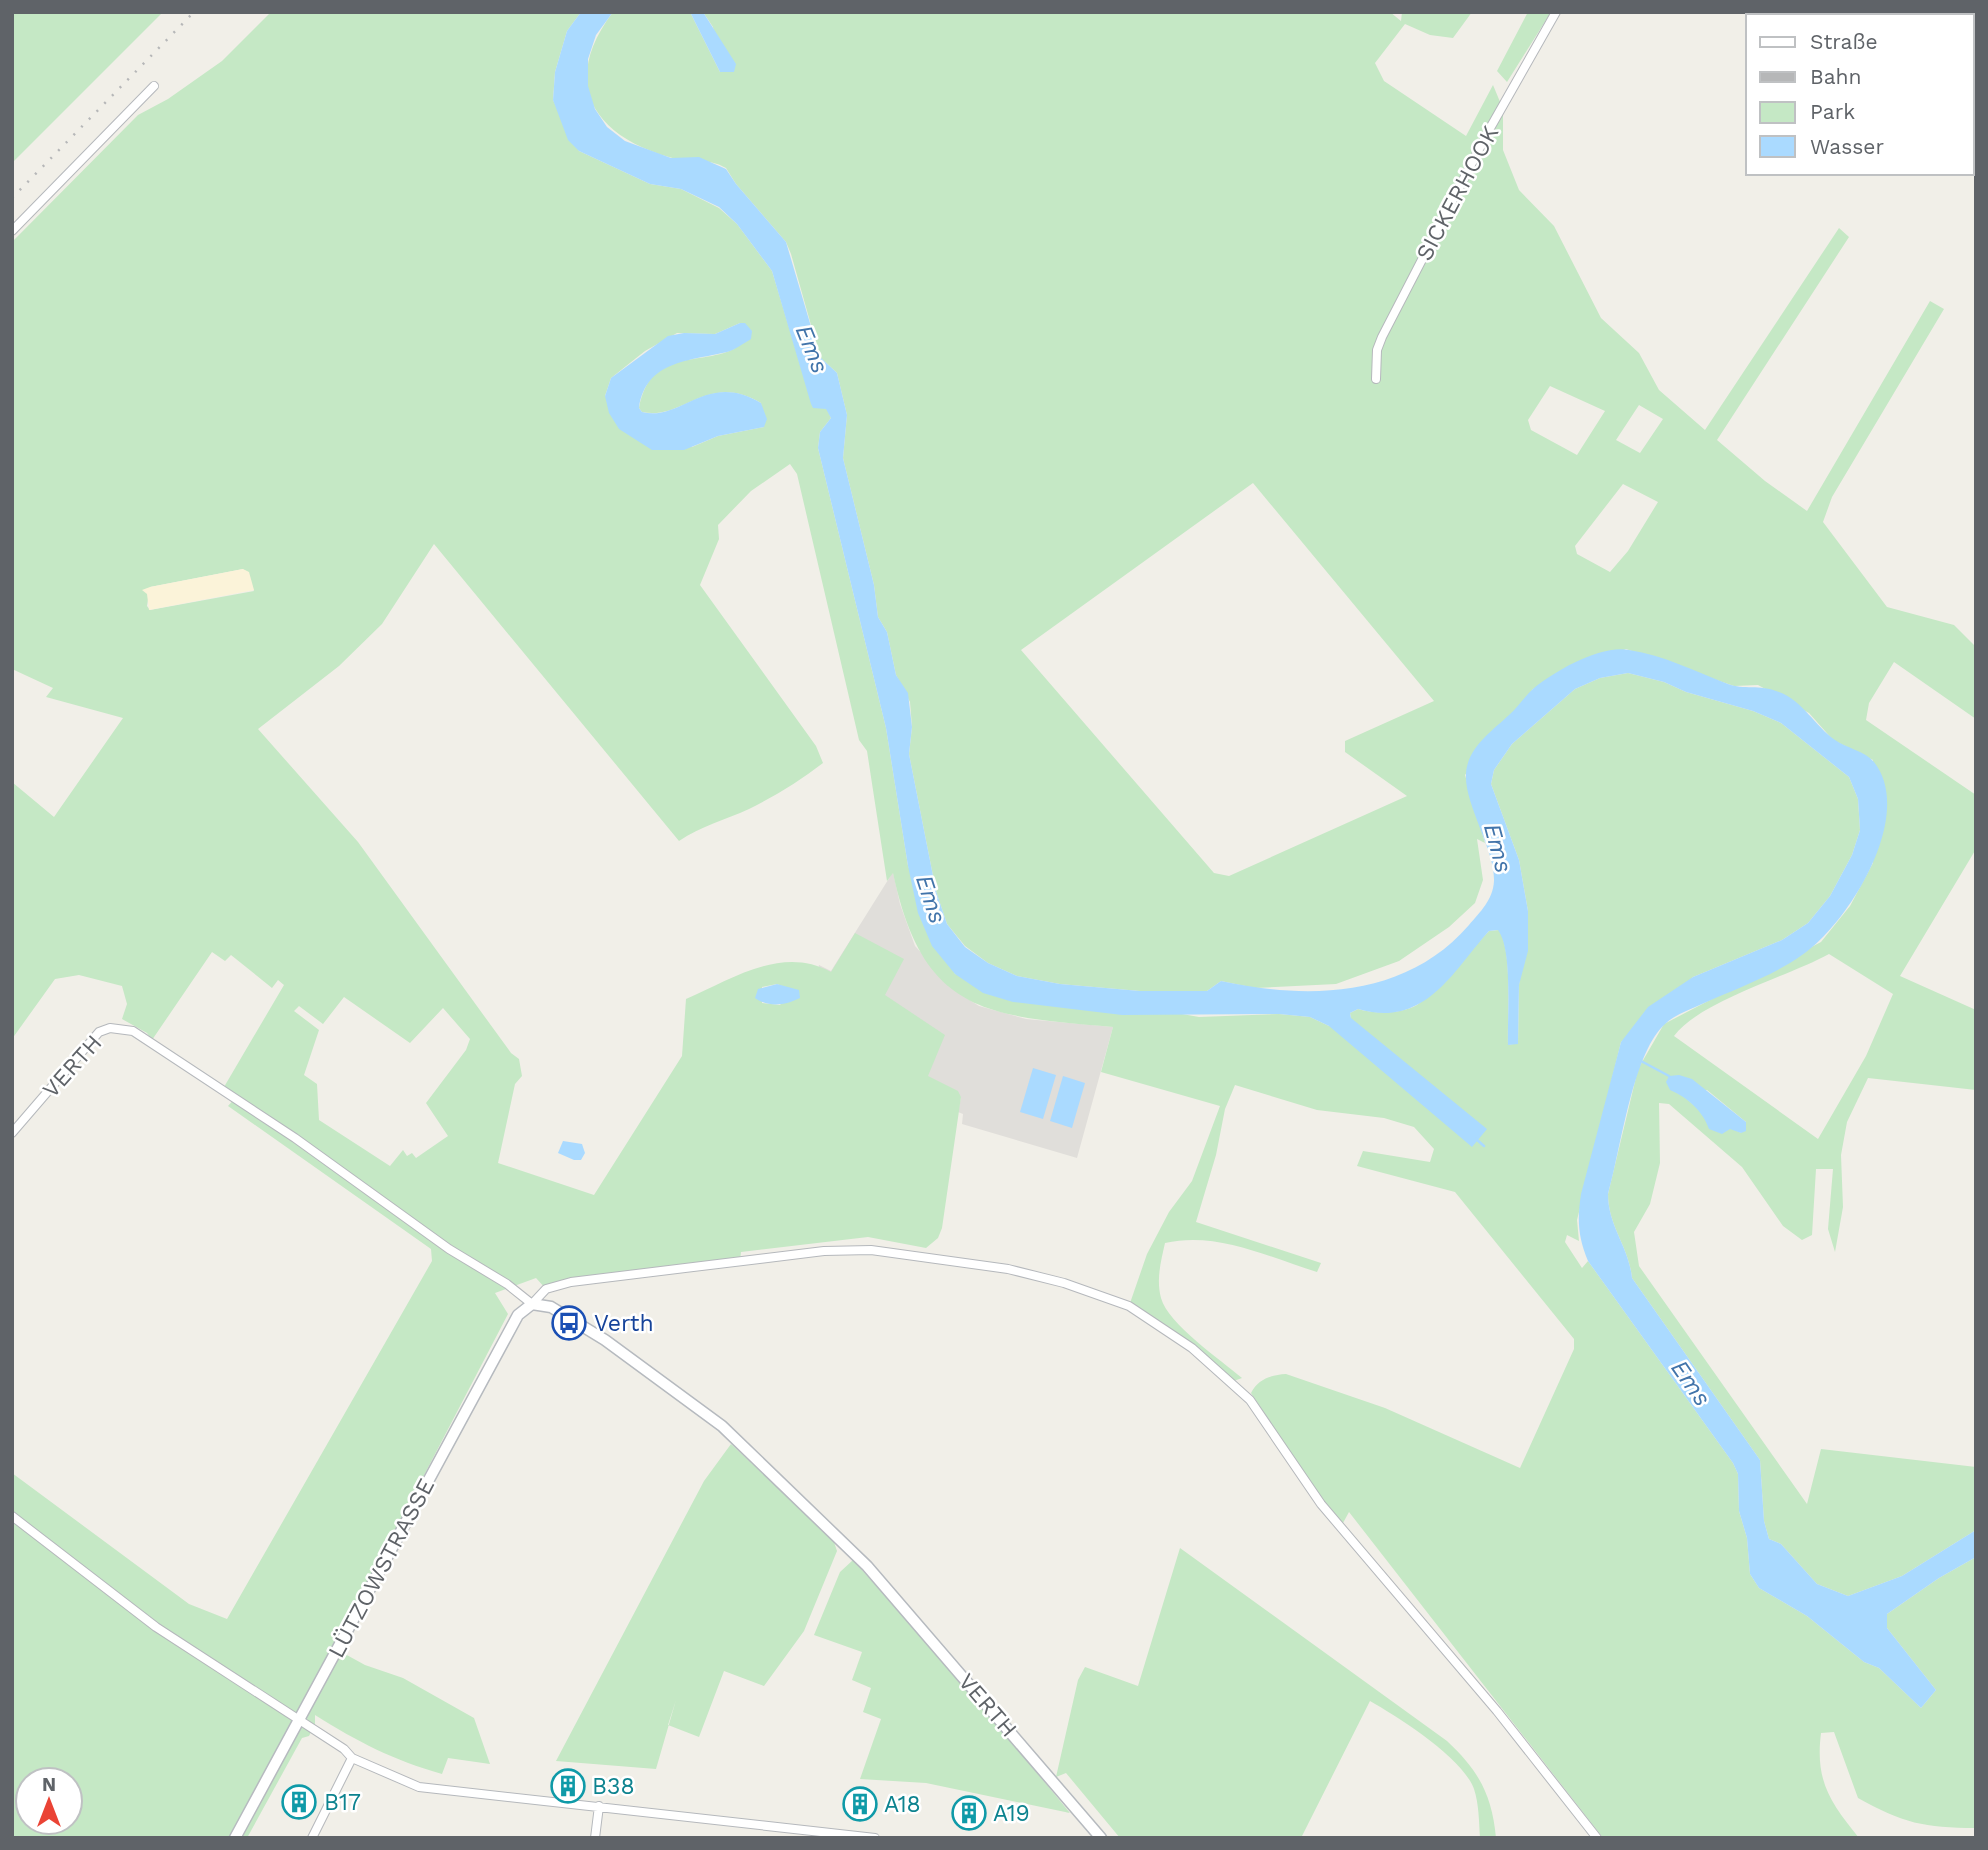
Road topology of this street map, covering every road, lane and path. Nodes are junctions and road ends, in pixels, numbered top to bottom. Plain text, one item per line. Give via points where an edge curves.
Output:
1 (1556, 12) edge
2 (154, 86) dead end
3 (12, 231) edge
4 (1376, 379) dead end
5 (12, 1133) edge
6 (532, 1304) junction
7 (12, 1516) edge
8 (298, 1721) junction
9 (352, 1759) junction
10 (599, 1806) junction
11 (235, 1838) edge
12 (312, 1838) edge
13 (595, 1838) edge
14 (875, 1838) edge
15 (1101, 1838) edge
16 (1597, 1838) edge

1 - 4 street, SICKERHOOK via 1382,337
2 - 3 street
5 - 6 street, VERTH via 99,1032 121,1027 295,1138
6 - 8 street, LÜTZOWSTRASSE via 518,1315
6 - 15 street, VERTH via 551,1307 605,1340 696,1405 746,1450 905,1608
6 - 16 street via 546,1289 571,1282 848,1250 1008,1269 1129,1306 1192,1348 1250,1400 1321,1504 1497,1711
7 - 8 street via 156,1627
8 - 9 street via 344,1749
8 - 11 street, LÜTZOWSTRASSE
9 - 10 street via 419,1787
9 - 12 street
10 - 13 street
10 - 14 street

